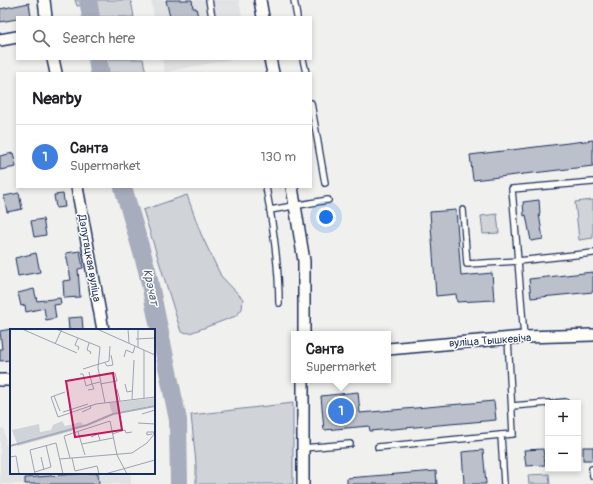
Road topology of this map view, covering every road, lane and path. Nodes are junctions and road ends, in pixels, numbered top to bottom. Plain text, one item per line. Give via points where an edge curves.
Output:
1 (44, 0) edge
2 (209, 0) edge
3 (260, 0) edge
4 (294, 0) edge
5 (46, 16) edge
6 (212, 16) edge
7 (263, 16) edge
8 (296, 16) edge
9 (16, 37) edge
10 (0, 40) edge
11 (53, 60) edge
12 (272, 60) edge
13 (303, 60) edge
14 (56, 72) edge
15 (273, 72) edge
16 (306, 72) edge
17 (312, 109) edge
18 (593, 182) edge
19 (325, 183) dead end
20 (77, 188) edge
21 (266, 188) edge
22 (292, 188) edge
23 (328, 200) dead end
24 (295, 206) junction
25 (270, 210) junction
26 (463, 210) dead end
27 (593, 254) edge
28 (518, 260) junction
29 (279, 303) dead end
30 (103, 329) edge
31 (304, 331) edge
32 (593, 335) edge
33 (524, 337) junction
34 (508, 338) junction
35 (391, 349) edge
36 (304, 383) edge
37 (545, 403) edge
38 (512, 406) junction
39 (501, 435) junction
40 (350, 444) dead end
41 (378, 447) dead end
42 (303, 448) junction
43 (592, 469) edge
44 (593, 476) edge
45 (303, 484) edge
46 (504, 484) edge

1 - 5 street
2 - 6 lane
3 - 7 street
4 - 8 lane
9 - 10 street
11 - 14 street
12 - 15 street
13 - 16 lane
17 - 19 lane
18 - 28 lane via 512,190
20 - 30 street, Дэпутацкая вуліца
21 - 25 lane
22 - 24 street
23 - 24 lane
24 - 25 lane
24 - 31 street via 304,261
25 - 29 lane via 279,282
26 - 28 lane via 467,264
27 - 28 lane
28 - 33 lane
32 - 33 street, вуліца Тышкевіча
33 - 34 street, вуліца Тышкевіча
34 - 35 street, вуліца Тышкевіча
34 - 38 lane
36 - 42 street
37 - 38 lane
38 - 39 lane via 513,434
39 - 41 lane
39 - 46 lane
40 - 42 lane
42 - 45 street
43 - 44 lane

